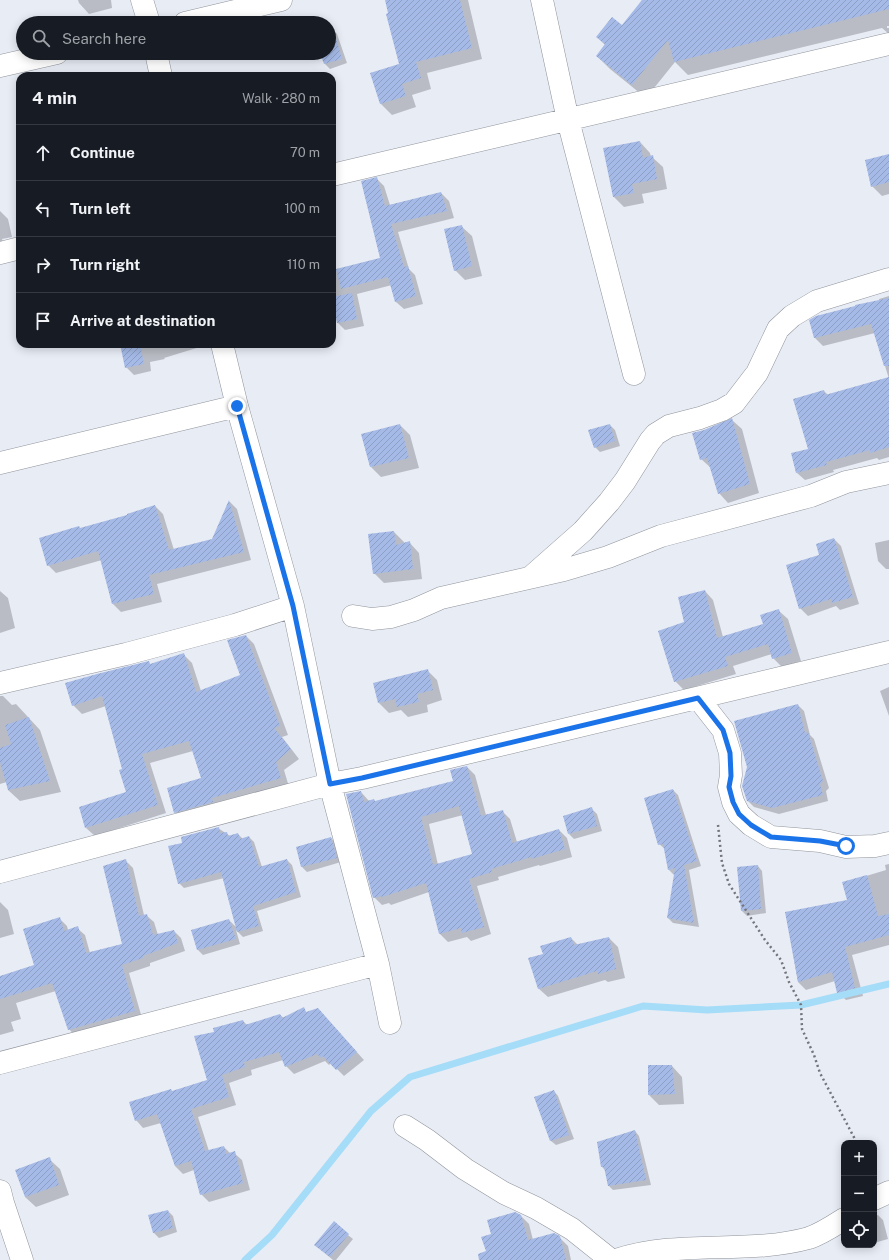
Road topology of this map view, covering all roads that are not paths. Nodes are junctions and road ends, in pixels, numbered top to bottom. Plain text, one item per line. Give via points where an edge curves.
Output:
1 (142, 0) edge
2 (281, 0) edge
3 (542, 0) edge
4 (147, 16) edge
5 (214, 16) edge
6 (889, 44) edge
7 (26, 60) edge
8 (158, 60) edge
9 (0, 66) edge
10 (160, 72) edge
11 (568, 120) junction
12 (336, 174) edge
13 (16, 249) edge
14 (0, 253) edge
15 (889, 279) edge
16 (223, 348) edge
17 (634, 374) dead end
18 (237, 406) junction
19 (0, 463) edge
20 (889, 474) edge
21 (530, 578) junction
22 (293, 606) junction
23 (354, 616) dead end
24 (889, 652) edge
25 (0, 683) edge
26 (698, 698) junction
27 (330, 784) junction
28 (889, 843) edge
29 (0, 872) edge
30 (378, 964) junction
31 (390, 1023) dead end
32 (0, 1063) edge
33 (404, 1126) dead end
34 (0, 1190) edge
35 (889, 1192) edge
36 (877, 1198) edge
37 (841, 1221) edge
38 (22, 1260) edge
39 (611, 1260) edge
40 (616, 1260) edge

1 - 4 street
2 - 5 street
3 - 11 street
6 - 11 street
7 - 9 street
8 - 10 street
11 - 12 street
11 - 17 street
13 - 14 street
15 - 21 street via 817,301 792,316 778,329 757,373 734,402 722,410 669,426 656,434 609,502 583,531
16 - 18 street
18 - 19 street
18 - 22 street
20 - 21 street via 846,482 811,496 661,536 608,557
21 - 23 street via 441,598 390,617 372,619
22 - 25 street via 126,654
22 - 27 street
24 - 26 street
26 - 27 street
26 - 28 street via 723,730 730,753 729,787 733,802 739,814 751,825 771,837 846,846
27 - 29 street
27 - 30 street
30 - 31 street
30 - 32 street
33 - 39 street via 504,1193 572,1229
34 - 38 street
35 - 36 street
37 - 40 street via 810,1237 784,1242 656,1250

